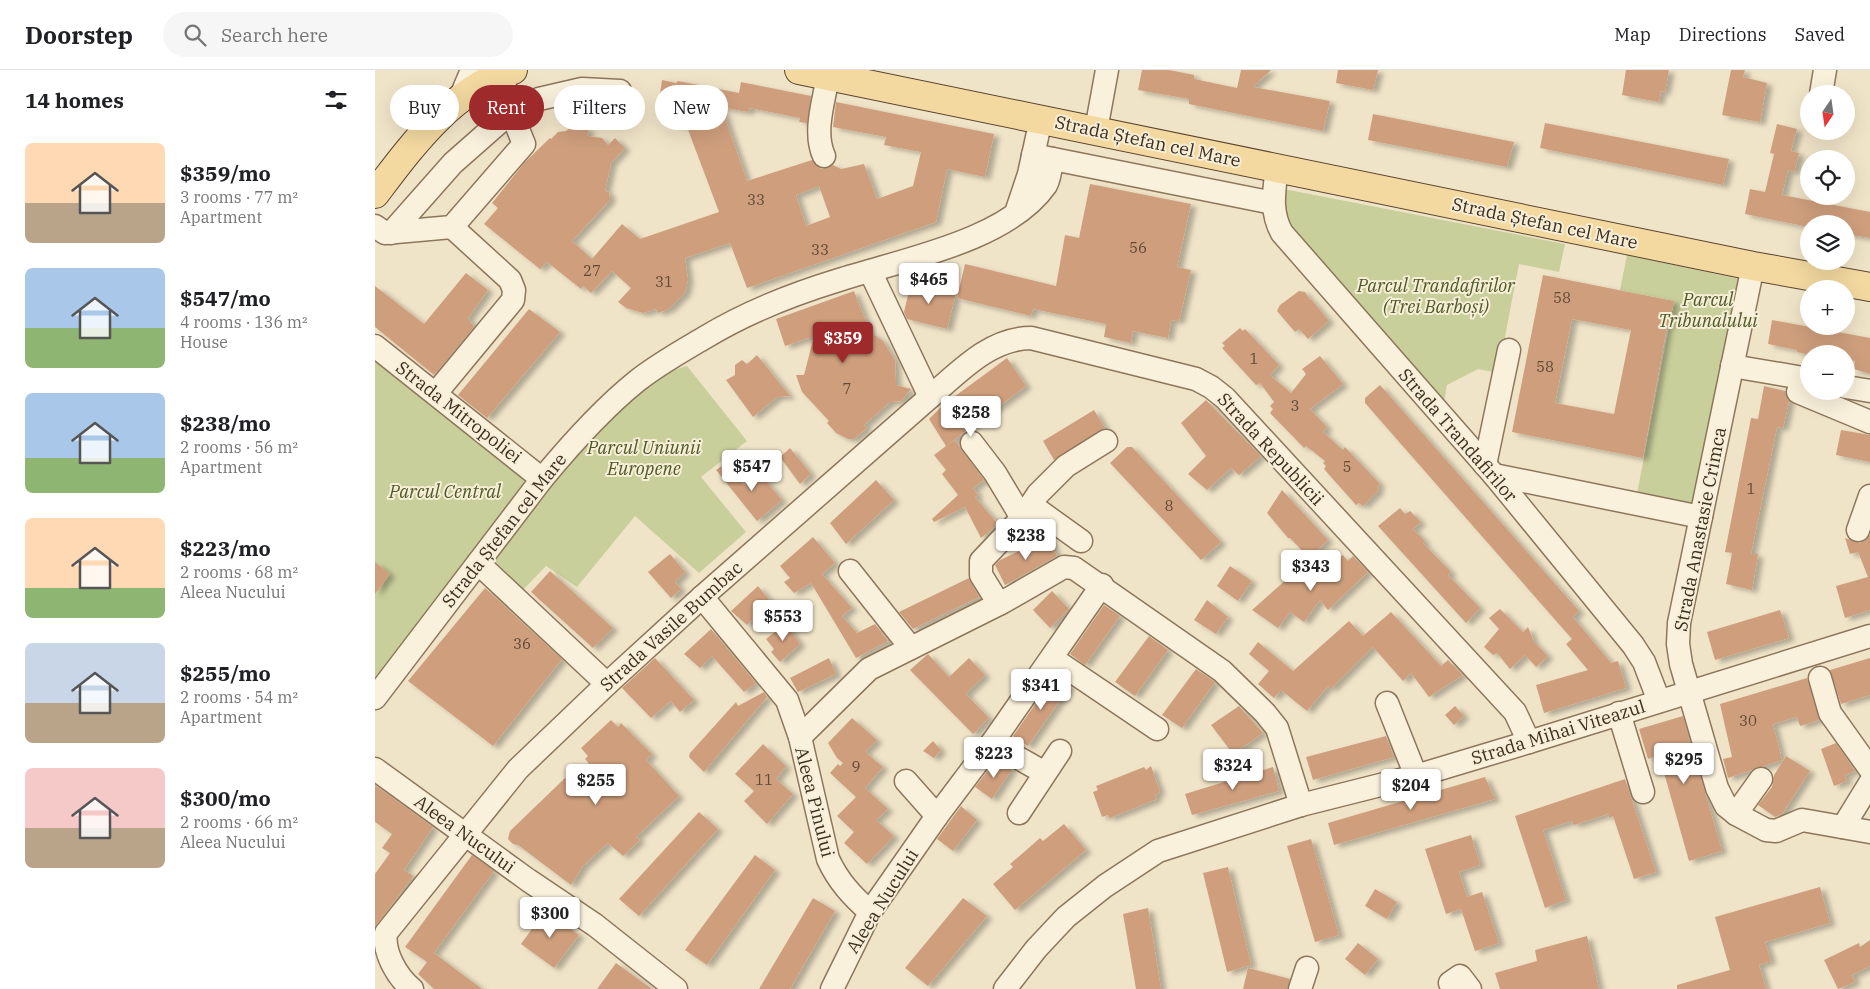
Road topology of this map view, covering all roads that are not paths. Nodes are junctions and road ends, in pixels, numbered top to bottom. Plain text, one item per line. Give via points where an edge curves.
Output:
1 (472, 70) edge
2 (799, 70) edge
3 (1107, 70) edge
4 (1825, 70) edge
5 (507, 72) edge
6 (828, 76) junction
7 (870, 77) edge
8 (508, 85) edge
9 (1822, 85) edge
10 (461, 96) junction
11 (1041, 118) junction
12 (491, 130) edge
13 (518, 130) edge
14 (1096, 130) junction
15 (824, 156) dead end
16 (1043, 157) junction
17 (1277, 168) junction
18 (375, 194) edge
19 (1273, 203) junction
20 (452, 227) junction
21 (383, 229) edge
22 (1753, 266) junction
23 (870, 272) junction
24 (1870, 288) edge
25 (375, 346) edge
26 (1509, 350) dead end
27 (1732, 366) junction
28 (1800, 378) edge
29 (1855, 388) edge
30 (1870, 391) edge
31 (436, 393) junction
32 (930, 396) junction
33 (1817, 400) edge
34 (1870, 422) edge
35 (1106, 441) dead end
36 (972, 443) dead end
37 (1489, 470) junction
38 (542, 478) junction
39 (1870, 496) edge
40 (1027, 511) junction
41 (1701, 517) junction
42 (1858, 530) dead end
43 (1081, 541) dead end
44 (478, 563) junction
45 (850, 571) dead end
46 (1101, 585) junction
47 (702, 597) junction
48 (999, 604) junction
49 (1870, 636) edge
50 (911, 648) junction
51 (1052, 658) junction
52 (1820, 678) dead end
53 (607, 684) junction
54 (1689, 691) junction
55 (375, 698) edge
56 (1659, 701) junction
57 (1387, 703) dead end
58 (1619, 713) junction
59 (1157, 729) dead end
60 (800, 737) junction
61 (1529, 742) junction
62 (993, 743) junction
63 (1060, 751) dead end
64 (375, 769) edge
65 (1870, 769) edge
66 (1045, 773) junction
67 (1417, 776) junction
68 (1761, 779) dead end
69 (906, 781) dead end
70 (1870, 782) edge
71 (1643, 792) dead end
72 (1301, 805) junction
73 (1019, 813) dead end
74 (1736, 814) junction
75 (937, 816) junction
76 (1843, 827) junction
77 (1870, 832) edge
78 (465, 833) junction
79 (870, 912) junction
80 (412, 989) edge
81 (676, 989) edge
82 (832, 989) edge
83 (1005, 989) edge

1 - 10 street
2 - 6 main road
3 - 14 street
4 - 9 street
5 - 8 street
5 - 10 main road
6 - 7 main road
6 - 15 street via 819,130
7 - 11 main road
10 - 18 main road via 426,130
11 - 14 main road, Strada Ștefan cel Mare
11 - 16 street, Strada Ștefan cel Mare
12 - 21 street
13 - 20 street via 524,144
14 - 17 main road, Strada Ștefan cel Mare
16 - 19 street
16 - 23 street, Strada Ștefan cel Mare via 1047,183 1016,213 971,237
17 - 19 street, Strada Trandafirilor
17 - 22 main road, Strada Ștefan cel Mare
19 - 37 street, Strada Trandafirilor via 1275,219 1282,232
20 - 21 street
20 - 31 street via 510,280 514,290 513,300
22 - 24 main road, Strada Ștefan cel Mare
22 - 27 street, Strada Anastasie Crimca
23 - 32 street
23 - 38 street, Strada Ștefan cel Mare via 839,280 745,316 704,337 638,381 570,446
25 - 31 street, Strada Mitropoliei
26 - 37 street
27 - 28 street
27 - 41 street, Strada Anastasie Crimca
29 - 30 street
31 - 38 street, Strada Mitropoliei
32 - 47 street, Strada Vasile Bumbac
32 - 61 street, Strada Republicii via 966,366 1000,343 1014,338 1031,338 1195,380 1211,387 1225,398 1515,712
33 - 34 street
35 - 40 street via 1066,466
36 - 40 street
37 - 41 street
37 - 56 street, Strada Trandafirilor via 1633,645 1644,662
38 - 44 street, Strada Ștefan cel Mare
39 - 42 street
40 - 43 street
40 - 48 street via 981,561 981,575
41 - 54 street, Strada Anastasie Crimca via 1679,623 1678,644
44 - 53 street
44 - 55 street, Strada Ștefan cel Mare
45 - 50 street
46 - 48 street via 1075,568 1065,567
46 - 51 street, Aleea Nucului
46 - 72 street via 1222,671 1265,713 1277,728
47 - 53 street, Strada Vasile Bumbac
47 - 60 street, Aleea Pinului via 787,700
48 - 50 street
49 - 54 street, Strada Mihai Viteazul
50 - 60 street via 869,670
51 - 59 street
51 - 62 street, Aleea Nucului
52 - 65 street via 1830,713
53 - 78 street, Strada Vasile Bumbac via 519,769
54 - 56 street, Strada Mihai Viteazul
54 - 74 street, Strada Anastasie Crimca via 1721,798
56 - 58 street, Strada Mihai Viteazul
57 - 67 street
58 - 61 street, Strada Mihai Viteazul
58 - 71 street
60 - 79 street, Aleea Pinului via 828,859 847,891
61 - 67 street, Strada Mihai Viteazul
62 - 66 street
62 - 75 street, Aleea Nucului
63 - 66 street
64 - 78 street, Aleea Nucului
66 - 73 street
67 - 72 street, Strada Mihai Viteazul
68 - 74 street
69 - 75 street
70 - 76 street
72 - 83 street, Strada Mihai Viteazul via 1158,851 1066,917
74 - 76 street via 1776,831 1802,820
75 - 79 street, Aleea Nucului
76 - 77 street
78 - 80 street, Strada Vasile Bumbac via 387,932 387,950
78 - 81 street, Aleea Nucului via 595,925
79 - 82 street, Aleea Nucului

